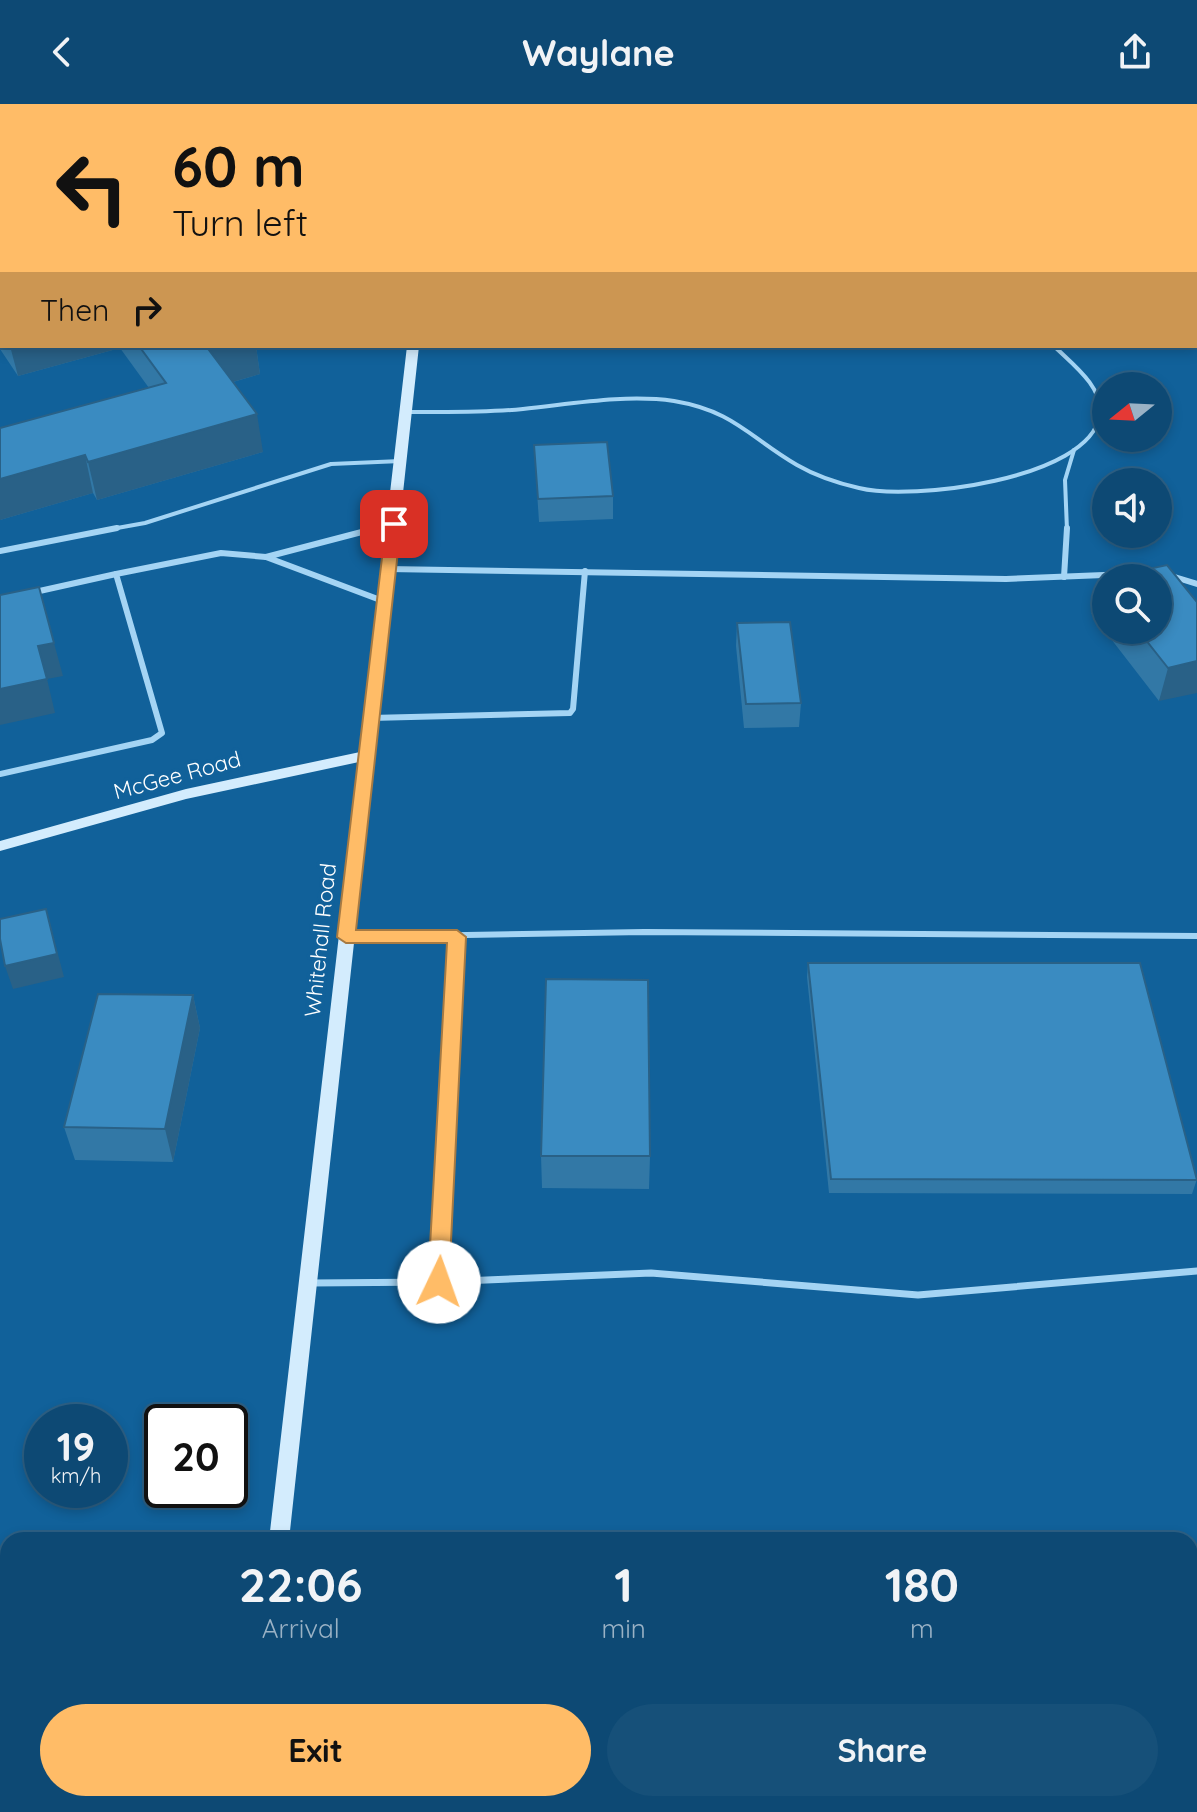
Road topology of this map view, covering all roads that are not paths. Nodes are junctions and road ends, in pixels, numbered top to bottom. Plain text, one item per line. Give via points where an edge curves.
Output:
1 (413, 348) edge
2 (1056, 348) edge
3 (407, 412) junction
4 (1074, 450) junction
5 (401, 461) junction
6 (394, 524) junction
7 (0, 551) edge
8 (266, 557) junction
9 (388, 569) junction
10 (585, 571) junction
11 (116, 574) junction
12 (1092, 576) edge
13 (1064, 577) junction
14 (1172, 577) edge
15 (1197, 584) edge
16 (28, 593) edge
17 (385, 601) junction
18 (371, 718) junction
19 (367, 755) junction
20 (0, 774) edge
21 (0, 846) edge
22 (1197, 936) edge
23 (346, 937) junction
24 (457, 937) junction
25 (1197, 1271) edge
26 (439, 1282) junction
27 (307, 1283) junction
28 (280, 1532) edge

1 - 3 main road, Whitehall Road
2 - 4 lane via 1092,385 1100,415 1090,439
3 - 4 lane via 673,401 733,419 789,463 877,492 947,490 999,480
3 - 5 main road, Whitehall Road
4 - 13 lane via 1065,480
5 - 6 main road, Whitehall Road
5 - 7 lane via 331,464 145,523
6 - 8 lane
6 - 9 main road, Whitehall Road
8 - 11 lane via 221,553
8 - 17 lane
9 - 10 lane
9 - 17 main road, Whitehall Road
10 - 13 lane
10 - 18 lane via 570,713
11 - 16 lane
11 - 20 lane via 162,733 152,740
12 - 13 lane
14 - 15 lane
17 - 18 main road, Whitehall Road
18 - 19 main road, Whitehall Road
19 - 21 main road, McGee Road via 186,794
19 - 23 main road, Whitehall Road
22 - 24 lane via 644,932
23 - 24 lane
23 - 27 main road, Whitehall Road
24 - 26 lane
25 - 26 lane via 918,1295 651,1273
26 - 27 lane
27 - 28 main road, Whitehall Road

